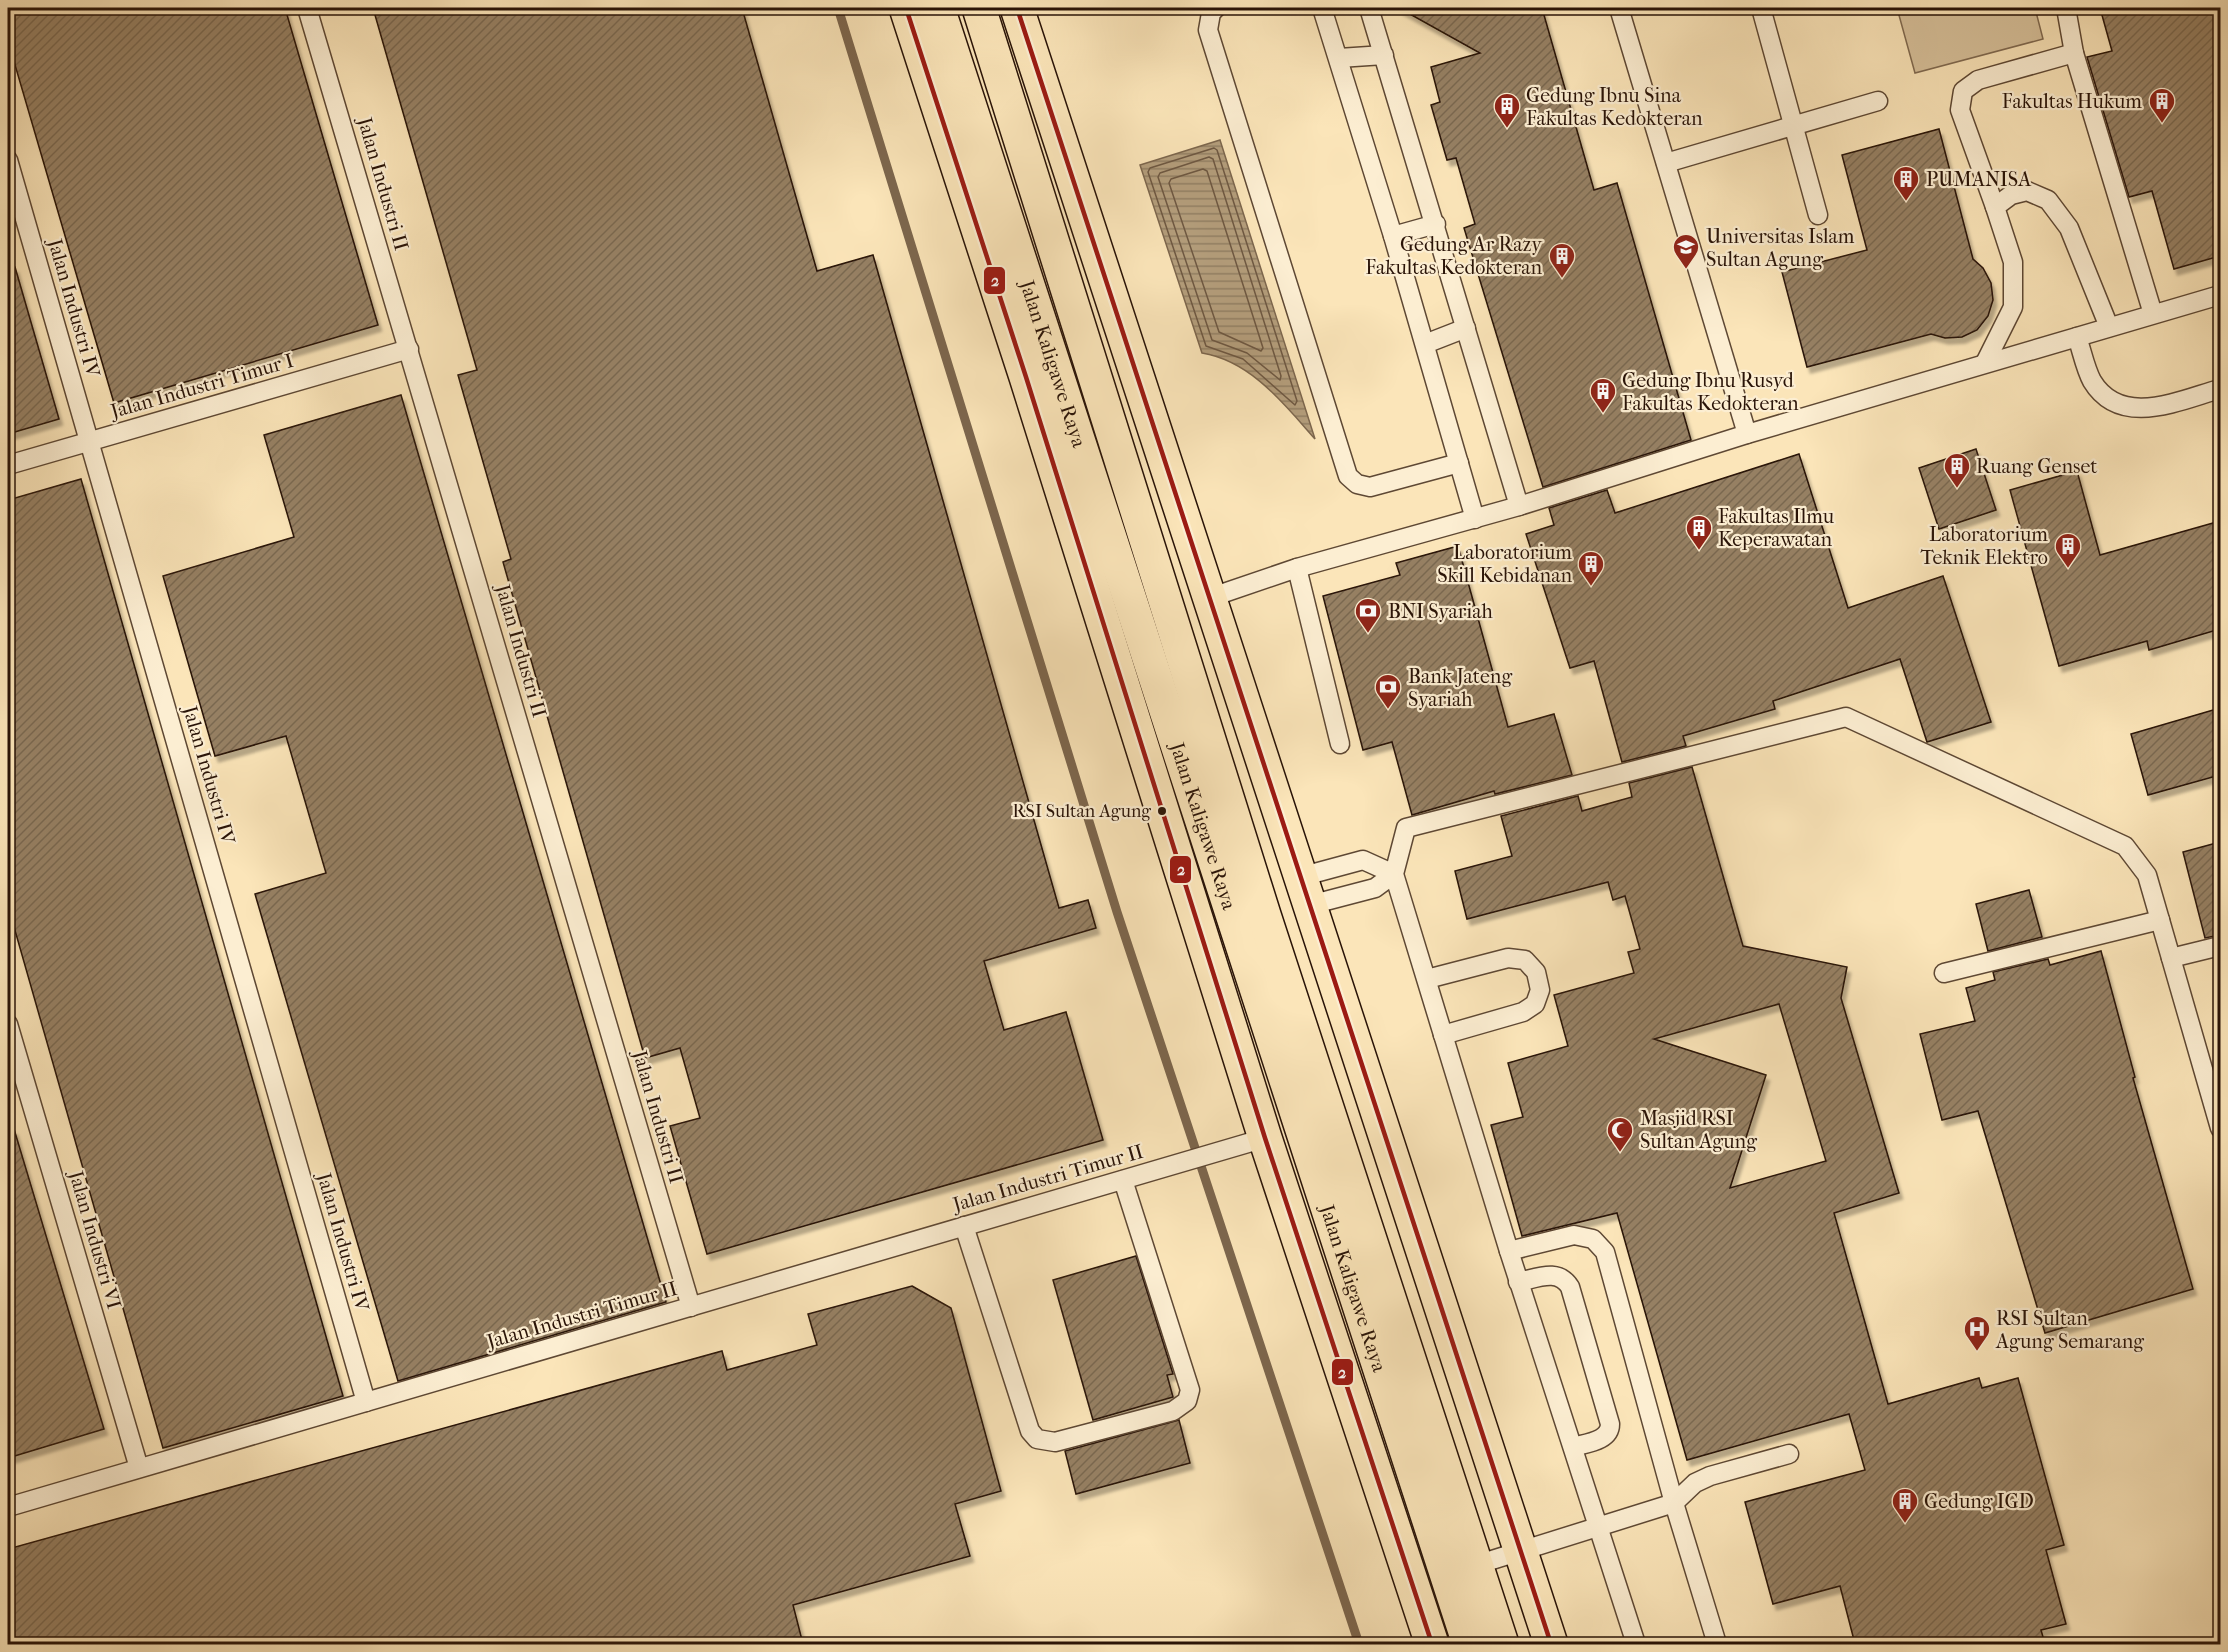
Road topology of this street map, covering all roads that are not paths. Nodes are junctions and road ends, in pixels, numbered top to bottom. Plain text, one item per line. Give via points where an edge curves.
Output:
1 (308, 8) edge
2 (906, 8) edge
3 (938, 8) edge
4 (979, 8) edge
5 (1017, 8) edge
6 (1216, 8) edge
7 (1322, 8) edge
8 (1369, 8) edge
9 (1619, 8) edge
10 (1761, 8) edge
11 (2066, 8) edge
12 (2074, 53) junction
13 (1384, 56) junction
14 (1340, 58) junction
15 (1878, 102) dead end
16 (1793, 126) junction
17 (8, 160) edge
18 (1666, 163) junction
19 (1995, 207) junction
20 (1818, 215) dead end
21 (1436, 224) junction
22 (1393, 236) junction
23 (2220, 295) edge
24 (2153, 314) junction
25 (2109, 327) junction
26 (1466, 328) junction
27 (2077, 337) junction
28 (1425, 344) junction
29 (409, 349) junction
30 (1985, 363) junction
31 (2220, 389) edge
32 (1747, 434) junction
33 (89, 442) junction
34 (1459, 463) junction
35 (8, 465) edge
36 (1519, 506) junction
37 (1475, 519) junction
38 (1297, 568) junction
39 (1209, 598) junction
40 (1340, 744) dead end
41 (1394, 874) junction
42 (1306, 894) junction
43 (1249, 920) junction
44 (2160, 920) junction
45 (2220, 946) edge
46 (2171, 958) junction
47 (1944, 973) dead end
48 (1427, 979) junction
49 (8, 1024) edge
50 (1443, 1035) junction
51 (2220, 1128) edge
52 (1255, 1141) junction
53 (1123, 1180) junction
54 (964, 1226) junction
55 (1509, 1251) junction
56 (1518, 1282) junction
57 (691, 1306) junction
58 (366, 1402) junction
59 (1573, 1447) junction
60 (1789, 1454) dead end
61 (139, 1468) junction
62 (1674, 1503) junction
63 (8, 1507) edge
64 (1598, 1527) junction
65 (1520, 1551) junction
66 (1476, 1565) junction
67 (1432, 1644) edge
68 (1468, 1644) edge
69 (1502, 1644) edge
70 (1551, 1644) edge
71 (1636, 1644) edge
72 (1717, 1644) edge

1 - 29 lane, Jalan Industri II
2 - 52 highway via 1026,377
3 - 43 highway, Jalan Kaligawe Raya
4 - 43 highway, Jalan Kaligawe Raya
5 - 39 highway
6 - 34 lane via 1208,30 1348,476 1357,484 1370,487
7 - 14 lane
8 - 13 lane
9 - 18 lane
10 - 16 lane
11 - 12 lane
12 - 19 lane via 1977,80 1963,91 1960,110
12 - 24 lane
13 - 14 lane
13 - 21 lane
14 - 22 lane
15 - 16 lane
16 - 18 lane
16 - 20 lane
17 - 33 lane, Jalan Industri IV
18 - 32 lane
19 - 25 lane via 2011,195 2027,190 2048,200 2069,228
19 - 30 lane via 2013,262 2013,307
21 - 22 lane
21 - 26 lane
22 - 28 lane
23 - 24 lane
24 - 25 lane
25 - 27 lane
26 - 28 lane
26 - 36 lane
27 - 30 lane
27 - 31 lane via 2092,382 2114,403 2145,410
28 - 34 lane
29 - 33 lane, Jalan Industri Timur I
29 - 57 lane, Jalan Industri II
30 - 32 lane
32 - 36 lane
33 - 35 lane, Jalan Industri Timur I
33 - 58 lane, Jalan Industri IV
34 - 37 lane
36 - 37 lane
37 - 38 lane
38 - 39 lane
38 - 40 lane
39 - 42 highway
41 - 42 lane via 1375,888
41 - 42 lane via 1363,860
41 - 44 lane via 1406,828 1846,717 2125,846 2147,875
41 - 48 lane
42 - 43 highway
42 - 65 highway
43 - 66 highway, Jalan Kaligawe Raya
43 - 68 highway, Jalan Kaligawe Raya
44 - 46 lane
44 - 47 lane
45 - 46 lane
46 - 51 lane
48 - 50 lane
48 - 50 lane via 1508,958 1525,960 1536,972 1540,990 1535,1004 1523,1012
49 - 61 lane, Jalan Industri VI
50 - 55 lane
52 - 53 lane, Jalan Industri Timur II
52 - 67 highway
53 - 54 lane, Jalan Industri Timur II
53 - 54 lane via 1190,1390 1187,1401 1173,1411 1055,1442 1038,1439 1030,1431
54 - 57 lane, Jalan Industri Timur II
55 - 56 lane
55 - 62 lane via 1574,1235 1593,1239 1605,1252
56 - 59 lane
56 - 59 lane via 1556,1274 1570,1287 1610,1424 1606,1437
57 - 58 lane, Jalan Industri Timur II
58 - 61 lane, Jalan Industri Timur II
59 - 64 lane
60 - 62 lane via 1710,1476 1695,1483
61 - 63 lane, Jalan Industri Timur II
62 - 64 lane
62 - 72 lane
64 - 65 lane
64 - 71 lane
65 - 66 lane
65 - 70 highway
66 - 69 highway, Jalan Kaligawe Raya

